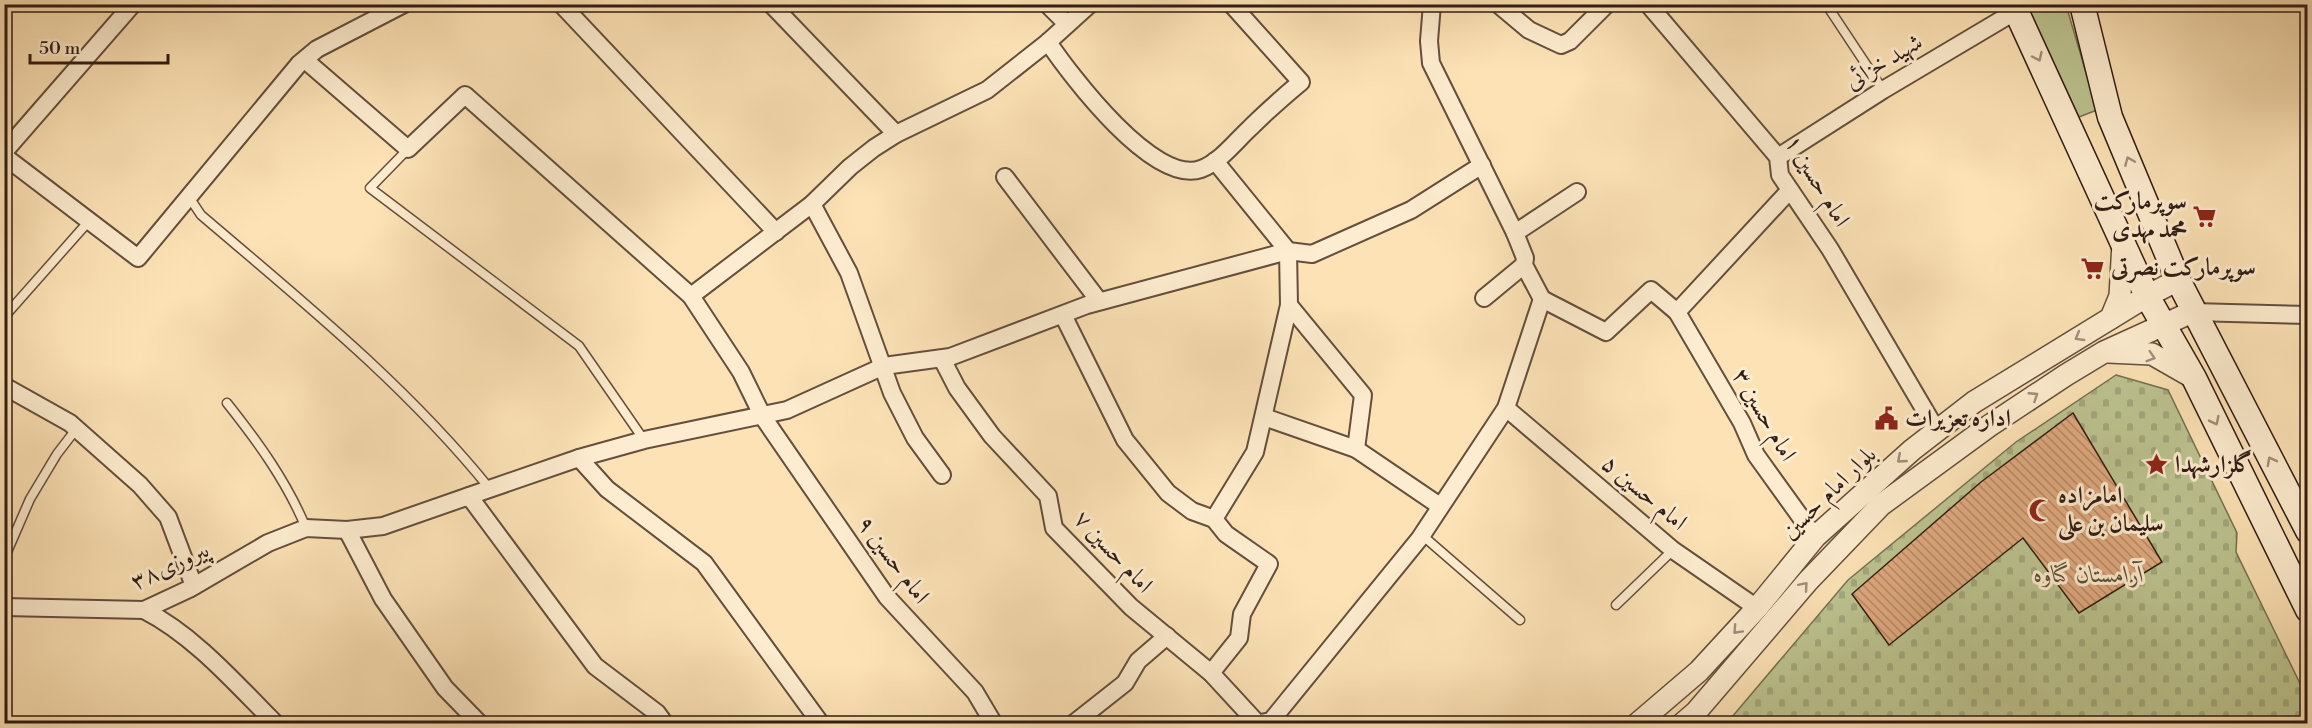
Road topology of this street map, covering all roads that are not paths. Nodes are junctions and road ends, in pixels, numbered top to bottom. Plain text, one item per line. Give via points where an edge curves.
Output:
1 (133, 4) edge
2 (404, 4) edge
3 (561, 4) edge
4 (771, 4) edge
5 (1047, 4) edge
6 (1090, 4) edge
7 (1432, 4) edge
8 (1498, 4) edge
9 (1607, 4) edge
10 (1648, 4) edge
11 (1826, 4) edge
12 (2082, 4) edge
13 (1233, 6) edge
14 (2015, 8) edge
15 (1066, 24) junction
16 (1048, 42) junction
17 (305, 60) junction
18 (1883, 90) junction
19 (2110, 117) junction
20 (896, 134) junction
21 (2074, 134) junction
22 (408, 150) junction
23 (4, 154) edge
24 (1778, 157) junction
25 (1215, 161) junction
26 (1482, 165) junction
27 (1005, 177) dead end
28 (1790, 190) junction
29 (1577, 192) dead end
30 (189, 197) junction
31 (812, 204) junction
32 (89, 221) junction
33 (776, 232) junction
34 (1515, 233) junction
35 (2123, 242) junction
36 (1288, 251) junction
37 (1524, 265) junction
38 (2178, 280) junction
39 (691, 296) junction
40 (2147, 296) junction
41 (1484, 298) dead end
42 (1542, 299) junction
43 (1099, 301) junction
44 (1289, 304) junction
45 (1677, 312) junction
46 (2192, 312) junction
47 (1063, 315) junction
48 (2307, 315) edge
49 (4, 317) edge
50 (2111, 318) junction
51 (2163, 326) junction
52 (2104, 352) junction
53 (942, 359) junction
54 (884, 366) junction
55 (2194, 378) junction
56 (4, 386) edge
57 (227, 403) dead end
58 (1506, 408) junction
59 (763, 417) junction
60 (1264, 417) junction
61 (77, 428) junction
62 (1937, 431) junction
63 (644, 440) junction
64 (1356, 449) junction
65 (579, 458) junction
66 (942, 475) dead end
67 (490, 489) junction
68 (469, 496) junction
69 (2300, 502) edge
70 (1440, 506) junction
71 (1214, 519) junction
72 (306, 528) junction
73 (347, 530) junction
74 (2307, 531) edge
75 (1421, 535) junction
76 (1815, 537) junction
77 (1673, 550) junction
78 (4, 559) edge
79 (194, 586) junction
80 (1616, 605) dead end
81 (4, 607) edge
82 (1757, 609) junction
83 (144, 610) junction
84 (2307, 610) edge
85 (1520, 620) dead end
86 (1167, 636) junction
87 (1211, 673) junction
88 (276, 723) edge
89 (480, 723) edge
90 (665, 723) edge
91 (821, 723) edge
92 (994, 723) edge
93 (1073, 723) edge
94 (1257, 723) edge
95 (1637, 723) edge
96 (1682, 723) edge

1 - 23 street
2 - 17 street via 317,49
3 - 33 street
4 - 20 street
5 - 15 street
6 - 15 street
7 - 26 street via 1431,63
8 - 9 street via 1529,30 1561,45 1570,41
10 - 24 street, امام حسین ۱
11 - 18 lane
12 - 19 main road
13 - 25 street via 1301,82
14 - 18 street, شهید خزائی
14 -> 21 main road
15 - 16 street
16 - 20 street via 987,90
16 - 25 street via 1081,90 1145,150 1167,165 1189,171
17 - 22 street
17 - 30 street
18 - 24 street, شهید خزائی
19 - 21 main road
38 -> 19 main road
20 - 31 street via 850,166
21 - 35 main road
22 - 39 street, امام حسین ۹ via 465,95
22 - 63 lane via 370,188 579,346
23 - 32 street
24 - 28 street, امام حسین ۱ via 1780,175
25 - 36 street
26 - 34 street
26 - 36 street, پیروزی۳۸ via 1411,210 1382,223 1312,254
27 - 43 street
28 - 45 street
28 - 62 street, امام حسین ۱ via 1830,249
29 - 34 street
30 - 32 street via 138,258
30 - 67 lane via 201,215 356,347 454,445
31 - 33 street
31 - 54 street via 849,273
32 - 49 lane
33 - 39 street
34 - 37 street
35 - 40 main road
35 - 50 street via 2120,296
36 - 43 street, پیروزی۳۸
36 - 44 street
37 - 41 street
37 - 42 street
38 - 40 street, بلوار امام حسین
38 - 46 main road
39 - 59 street, امام حسین ۹ via 741,372
40 - 50 street, بلوار امام حسین
40 - 51 main road
42 - 45 street, امام حسین ۳ via 1606,332 1651,290
42 - 58 street
43 - 47 street, پیروزی۳۸
44 - 60 street
44 - 64 street via 1363,395
45 - 76 street, امام حسین ۳ via 1742,423 1756,455
46 - 48 street
46 - 51 street
69 -> 46 main road
47 - 53 street, پیروزی۳۸
47 - 71 street via 1125,440 1168,493 1192,511
50 -> 62 street, بلوار امام حسین via 1974,402
51 - 52 street
51 - 55 main road
52 -> 55 street via 2152,354
96 -> 52 street via 1881,505 1989,426
53 - 54 street, پیروزی۳۸
53 - 86 street, امام حسین ۷ via 957,388 992,436 1048,496 1054,528 1131,607
54 - 59 street, پیروزی۳۸
54 - 66 street via 892,393 915,438
55 -> 84 main road
56 - 61 street
57 - 72 lane via 282,479
58 - 70 street
58 - 77 street, امام حسین ۵
59 - 63 street, پیروزی۳۸
59 - 92 street, امام حسین ۹ via 887,597 975,692
60 - 64 street
60 - 71 street via 1255,452
61 - 78 lane via 30,499
61 - 79 street via 140,485 168,517
62 -> 76 street, بلوار امام حسین
63 - 65 street, پیروزی۳۸
64 - 70 street
65 - 67 street, پیروزی۳۸
65 - 91 street via 607,489 704,563
67 - 68 street, پیروزی۳۸
68 - 73 street, پیروزی۳۸ via 383,526
68 - 90 street via 596,666
69 - 74 main road
70 - 75 street
71 - 87 street via 1226,534 1269,564 1242,614 1239,638
72 - 73 street, پیروزی۳۸
72 - 79 street, پیروزی۳۸ via 268,543
73 - 89 street via 383,599 445,688
75 - 85 lane
75 - 94 street via 1271,721
76 - 82 street, بلوار امام حسین
77 - 80 lane
77 - 82 street, امام حسین ۵
79 - 83 street, پیروزی۳۸
81 - 83 street, پیروزی۳۸
82 -> 95 street, بلوار امام حسین via 1699,671
83 - 88 street via 164,620 214,662
86 - 87 street, امام حسین ۷
86 - 93 street via 1138,661 1125,683
87 - 94 street, امام حسین ۷

